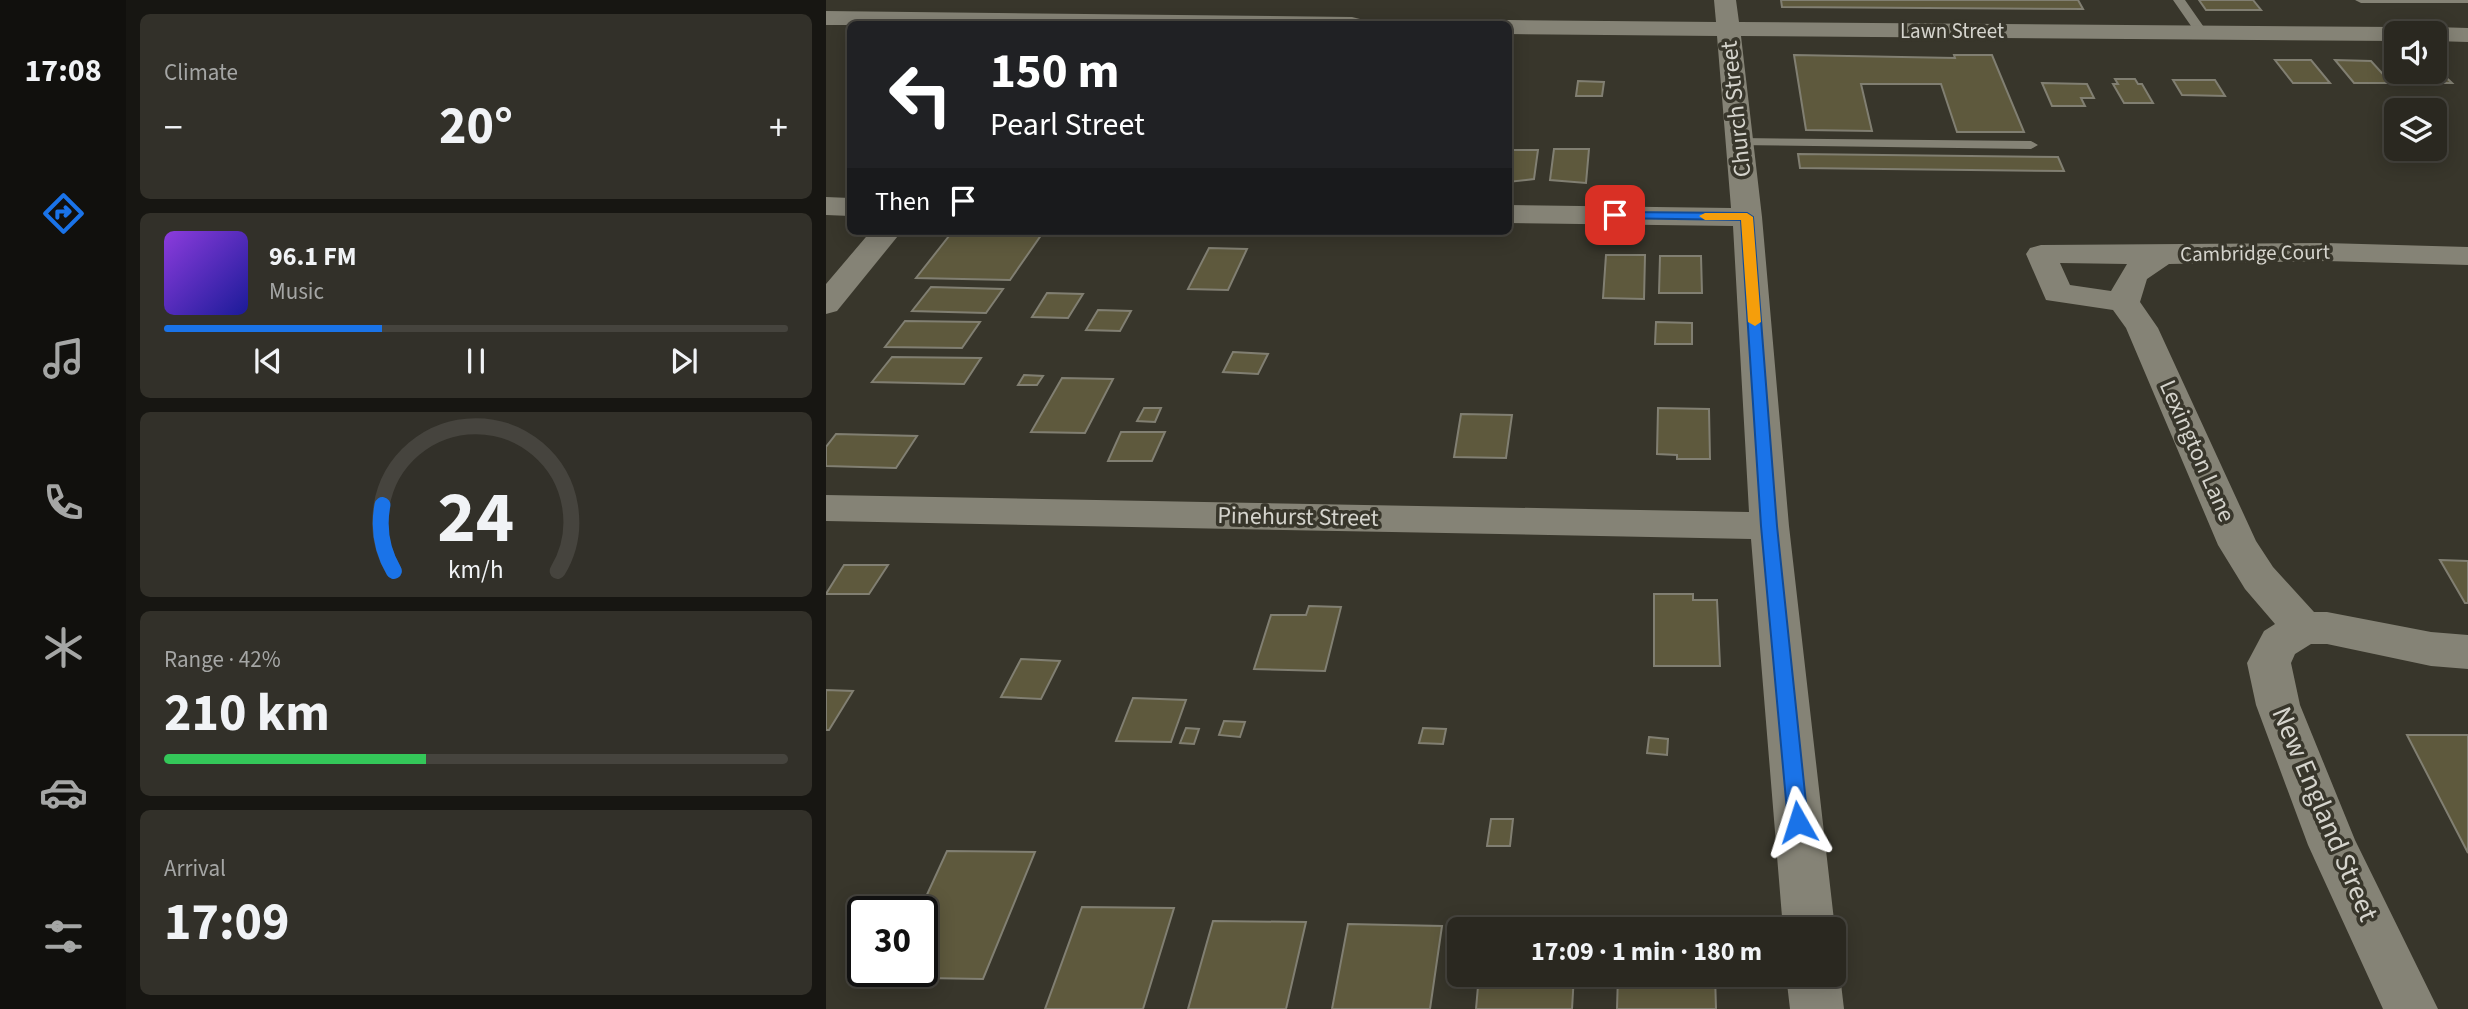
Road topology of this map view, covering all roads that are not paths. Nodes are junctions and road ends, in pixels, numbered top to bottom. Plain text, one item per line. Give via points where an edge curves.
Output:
1 (1081, 0) edge
2 (2179, 0) edge
3 (2361, 0) edge
4 (2468, 1) edge
5 (1726, 15) edge
6 (826, 18) edge
7 (968, 21) edge
8 (1065, 21) edge
9 (1512, 27) edge
10 (2202, 33) junction
11 (2384, 34) edge
12 (2447, 34) edge
13 (2468, 35) edge
14 (1739, 142) junction
15 (2031, 145) dead end
16 (826, 206) edge
17 (847, 207) edge
18 (1512, 214) edge
19 (1747, 217) junction
20 (884, 235) edge
21 (2468, 256) edge
22 (2152, 260) junction
23 (2124, 302) junction
24 (826, 304) edge
25 (826, 508) edge
26 (1769, 526) junction
27 (2303, 628) junction
28 (2468, 652) edge
29 (1808, 917) edge
30 (1814, 987) edge
31 (1817, 1009) edge
32 (2411, 1009) edge

1 - 8 street
2 - 10 lane
3 - 4 lane
5 - 9 street, Lawn Street
5 - 10 street, Lawn Street
5 - 14 street, Church Street
6 - 7 street
10 - 11 street, Lawn Street
12 - 13 street
14 - 15 lane
14 - 19 street, Church Street
16 - 17 street
18 - 19 street
19 - 26 street, Church Street
20 - 24 street
21 - 22 street, Cambridge Court via 2235,252
22 - 23 street via 2127,282
22 - 23 street, Cambridge Court via 2041,254 2057,293
23 - 27 street, Lexington Lane via 2142,328 2238,545 2259,578
25 - 26 street, Pinehurst Street
26 - 29 street, Church Street
27 - 28 street
27 - 32 street, New England Street via 2279,643 2269,663 2278,705 2333,845
30 - 31 street

